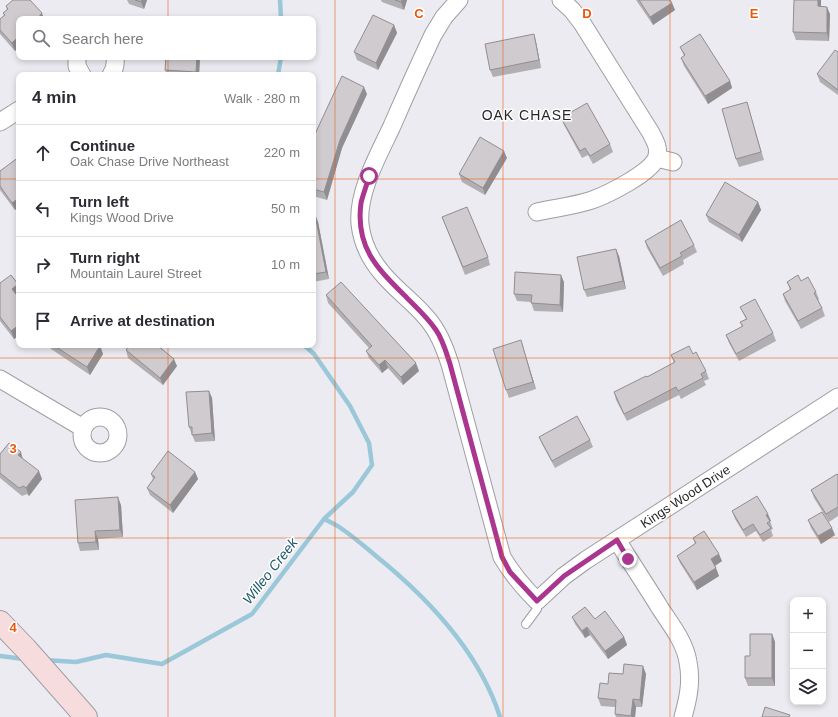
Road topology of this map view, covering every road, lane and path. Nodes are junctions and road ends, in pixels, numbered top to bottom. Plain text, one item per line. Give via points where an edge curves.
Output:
1 (459, 0) edge
2 (561, 0) edge
3 (116, 60) edge
4 (113, 72) edge
5 (16, 112) edge
6 (0, 122) edge
7 (537, 212) dead end
8 (0, 379) edge
9 (838, 398) edge
10 (83, 428) dead end
11 (617, 540) junction
12 (537, 601) junction
13 (0, 622) edge
14 (526, 624) dead end
15 (86, 717) edge
16 (683, 717) edge

1 - 12 street via 433,35 369,176 360,223 371,258 383,274 426,316 444,346 502,557 510,572
2 - 7 street via 582,23 651,133 665,160 613,191 592,200
3 - 4 street
5 - 6 street
8 - 10 street
9 - 11 street, Kings Wood Drive
11 - 12 street, Kings Wood Drive via 564,576
11 - 16 street via 682,644 690,680
12 - 14 lane via 537,608
13 - 15 main road

